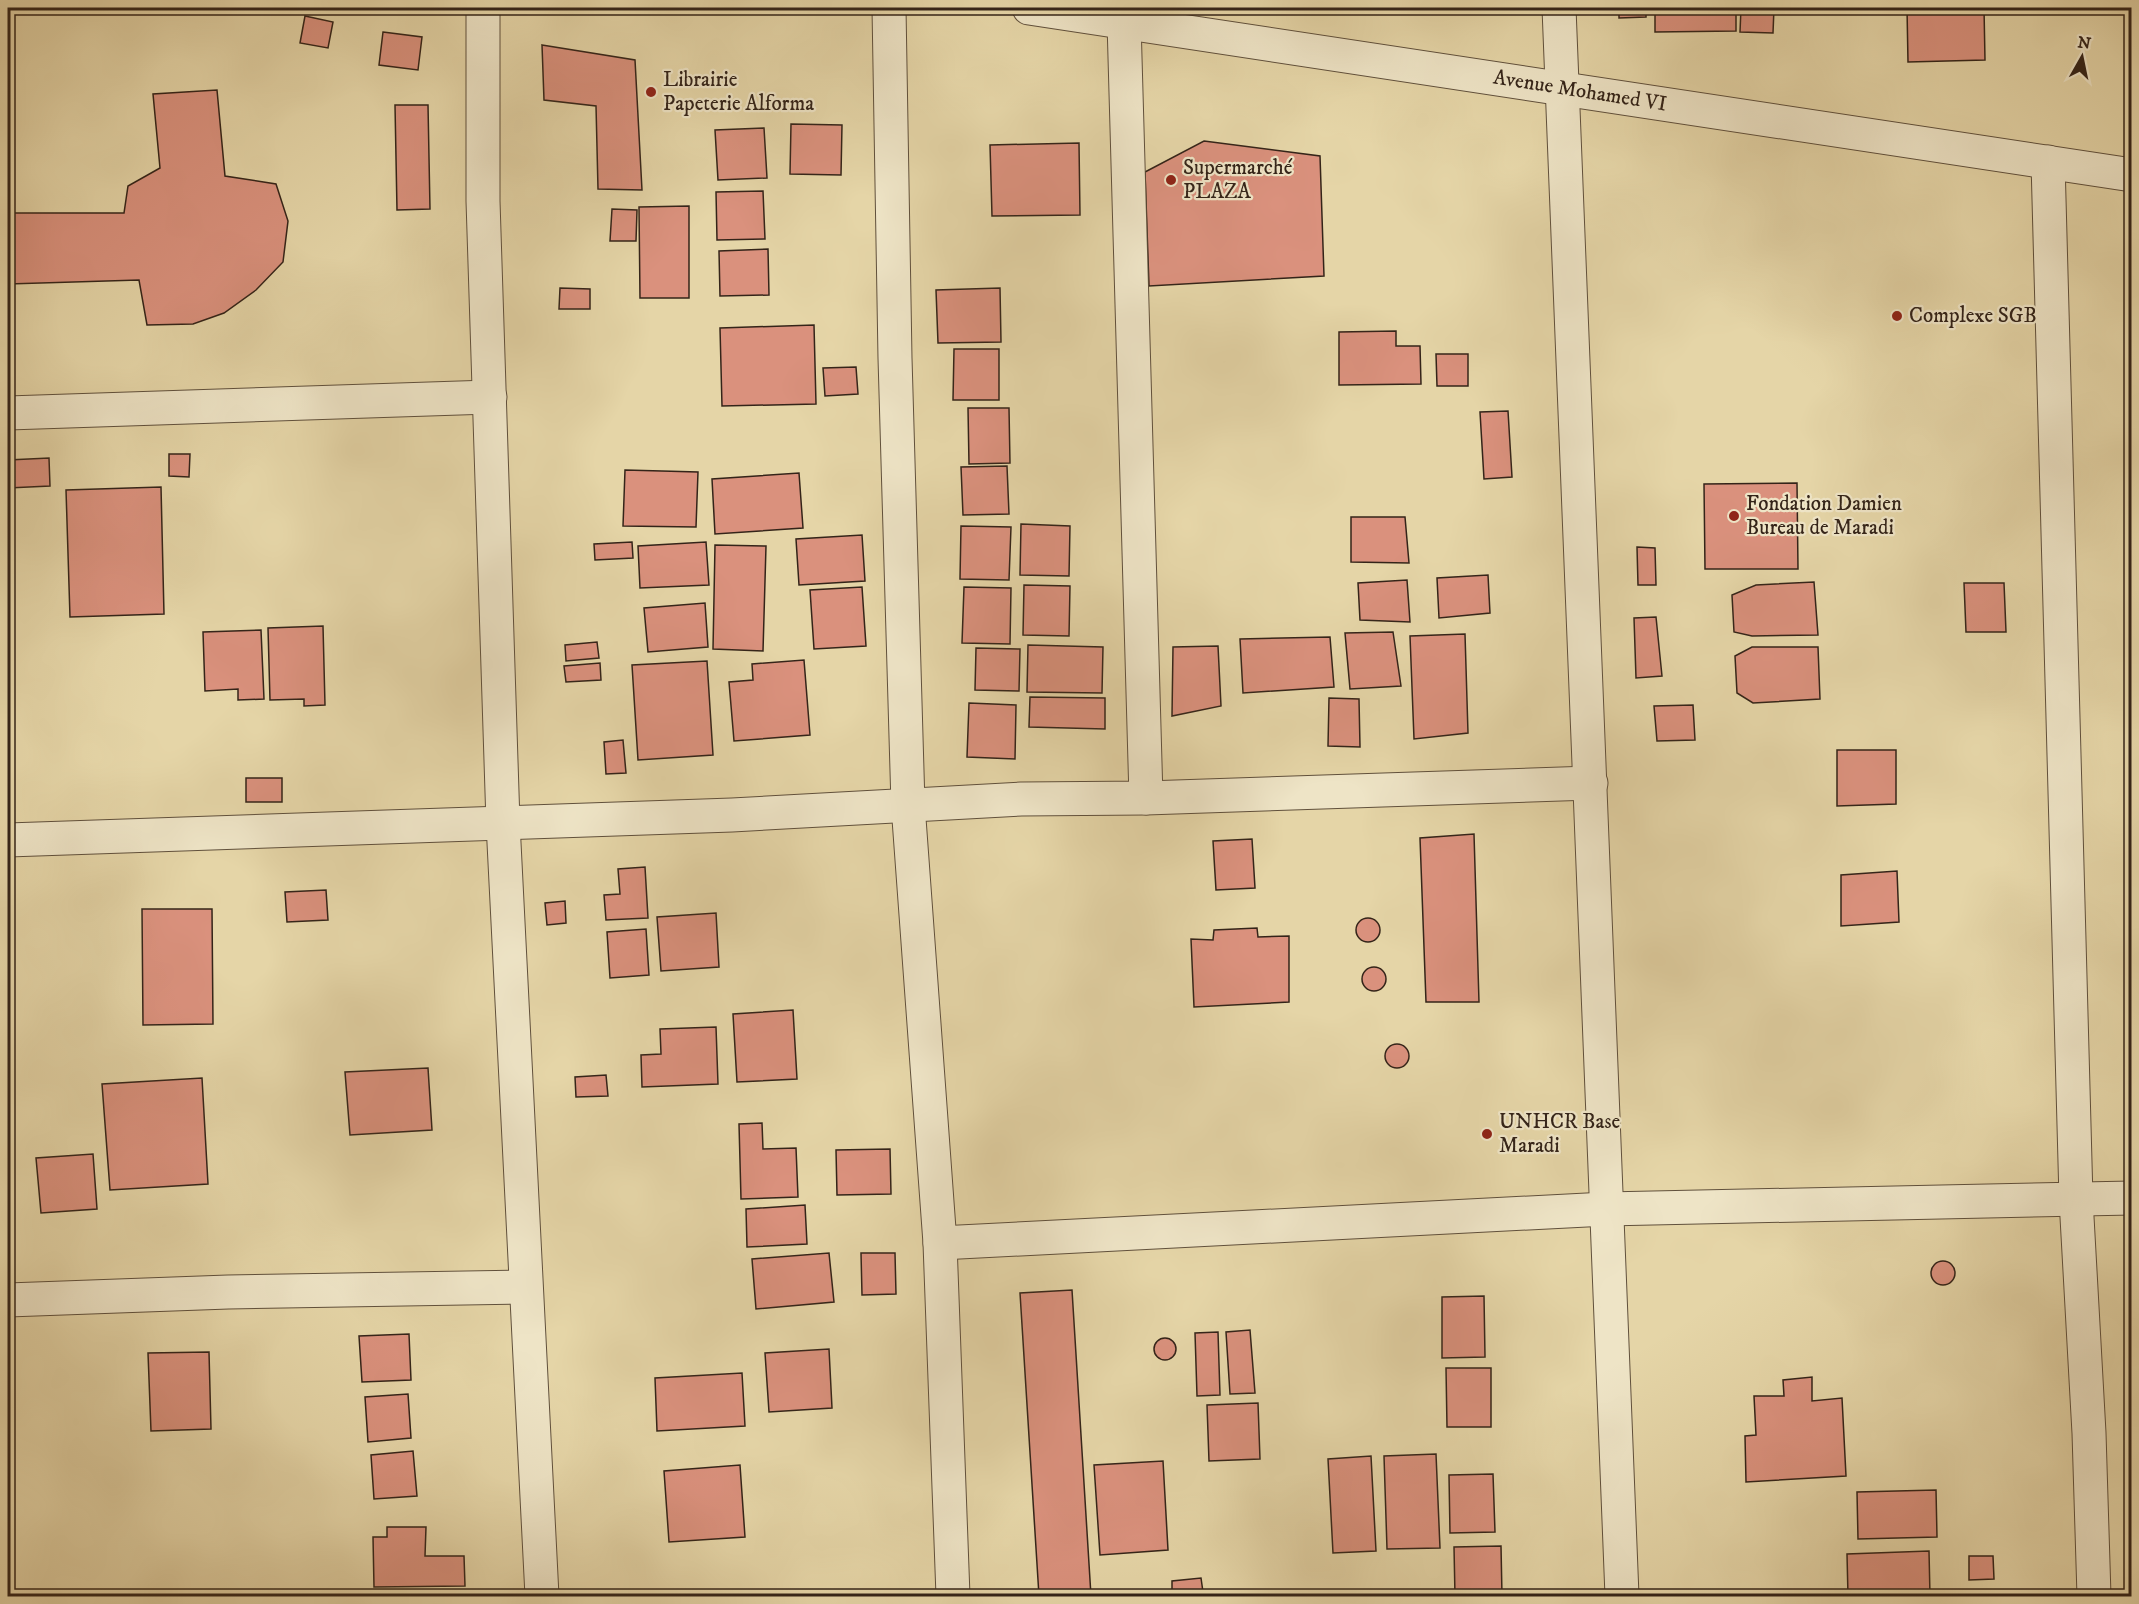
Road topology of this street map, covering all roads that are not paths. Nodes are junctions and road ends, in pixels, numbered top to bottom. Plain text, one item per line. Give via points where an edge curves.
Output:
1 (483, 8) edge
2 (889, 8) edge
3 (1029, 8) edge
4 (1559, 8) edge
5 (1124, 22) junction
6 (1563, 89) junction
7 (2048, 162) junction
8 (2132, 175) edge
9 (490, 397) junction
10 (8, 413) edge
11 (1591, 783) junction
12 (1146, 798) junction
13 (908, 805) junction
14 (503, 823) junction
15 (8, 840) edge
16 (2132, 1198) edge
17 (2076, 1199) junction
18 (1606, 1209) junction
19 (940, 1243) junction
20 (525, 1287) junction
21 (8, 1300) edge
22 (542, 1596) edge
23 (954, 1596) edge
24 (1622, 1596) edge
25 (2094, 1596) edge

1 - 9 street via 483,201
2 - 13 street
3 - 5 street, Avenue Mohamed VI
4 - 6 street
5 - 6 street, Avenue Mohamed VI
5 - 12 street
6 - 7 street, Avenue Mohamed VI
6 - 11 street
7 - 8 street, Avenue Mohamed VI
7 - 17 street
9 - 10 street
9 - 14 street
11 - 12 street
11 - 18 street
12 - 13 street
13 - 14 street
13 - 19 street
14 - 15 street
14 - 20 street
16 - 17 street
17 - 18 street
17 - 25 street
18 - 19 street
18 - 24 street
19 - 23 street
20 - 21 street
20 - 22 street

